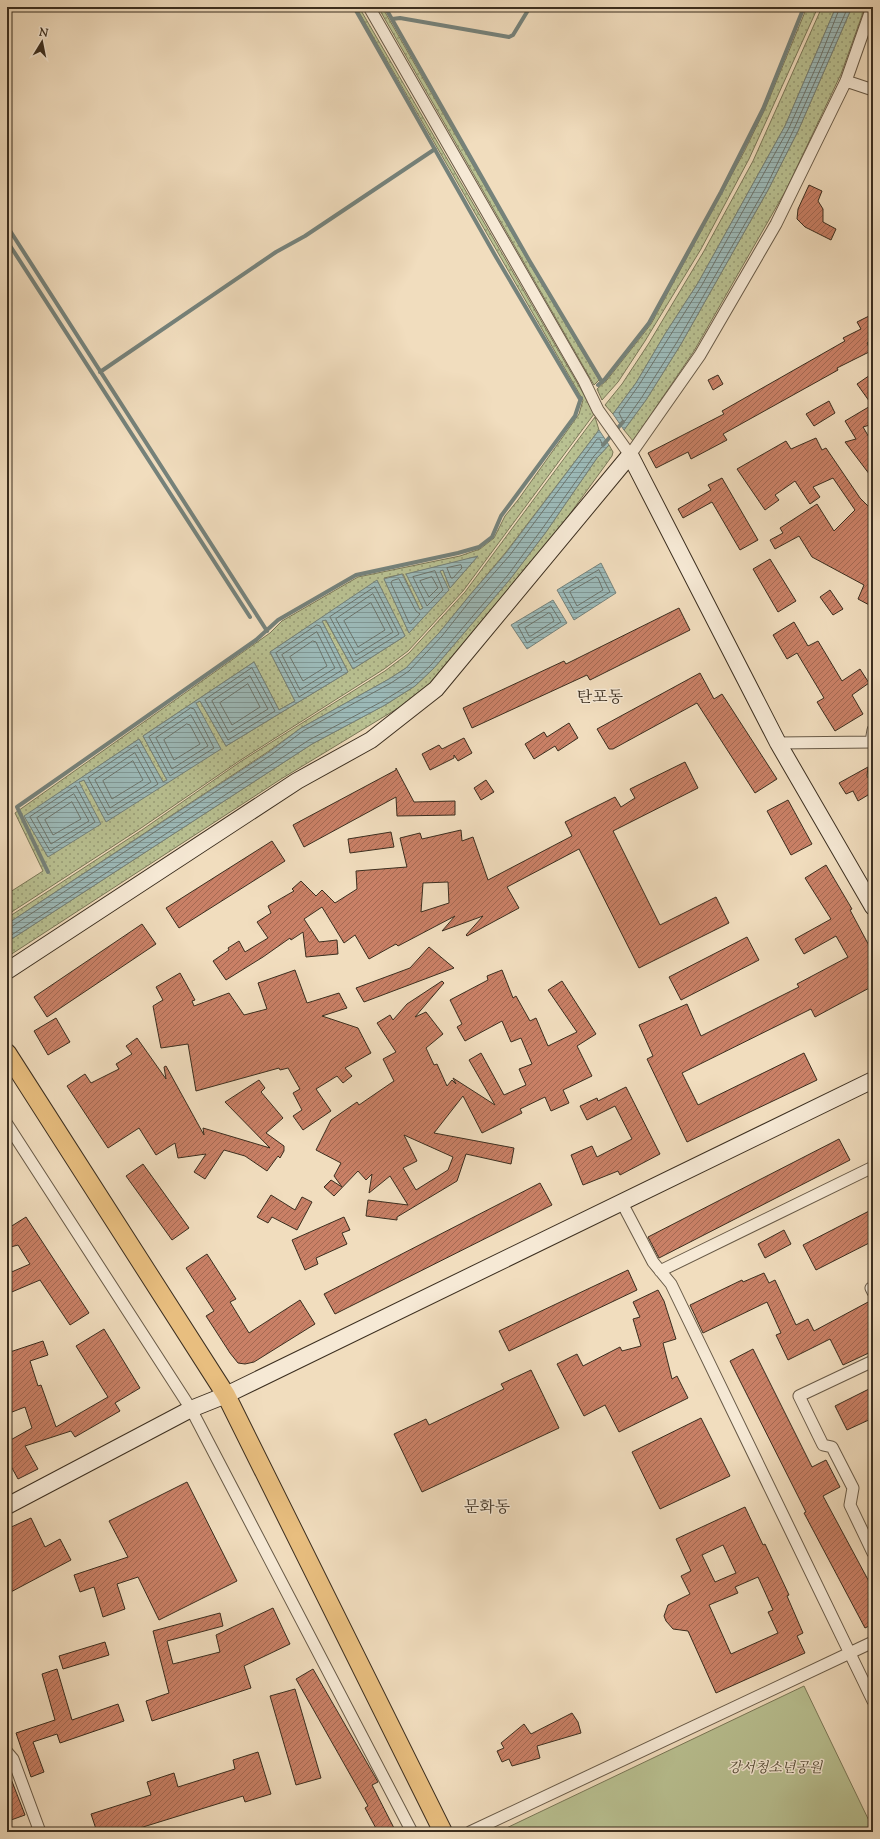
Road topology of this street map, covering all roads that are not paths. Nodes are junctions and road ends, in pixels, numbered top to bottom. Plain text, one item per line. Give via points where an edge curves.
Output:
1 (369, 7) edge
2 (872, 7) edge
3 (846, 81) junction
4 (873, 90) edge
5 (630, 454) junction
6 (873, 730) edge
7 (872, 742) edge
8 (778, 743) junction
9 (873, 907) edge
10 (7, 971) edge
11 (7, 1053) edge
12 (873, 1080) edge
13 (7, 1124) edge
14 (873, 1167) edge
15 (622, 1203) junction
16 (660, 1271) junction
17 (873, 1361) edge
18 (226, 1395) junction
19 (191, 1409) junction
20 (7, 1506) edge
21 (873, 1553) edge
22 (873, 1642) edge
23 (850, 1653) junction
24 (873, 1701) edge
25 (7, 1752) edge
26 (40, 1832) edge
27 (412, 1832) edge
28 (442, 1832) edge
29 (470, 1832) edge

1 - 5 street via 606,420
2 - 3 street
3 - 4 street
3 - 5 street via 776,224 700,355
5 - 8 street
5 - 10 street via 436,689 371,740 297,781
6 - 7 street
7 - 8 street
8 - 9 street
11 - 18 main road
12 - 15 street
13 - 19 street
14 - 16 street
15 - 16 street
15 - 18 street
16 - 23 street via 671,1284
17 - 21 street via 799,1396 823,1444 832,1447 853,1488 850,1505
18 - 19 street
18 - 28 main road
19 - 20 street
19 - 27 street
22 - 23 street
23 - 24 street
23 - 29 street
25 - 26 street

